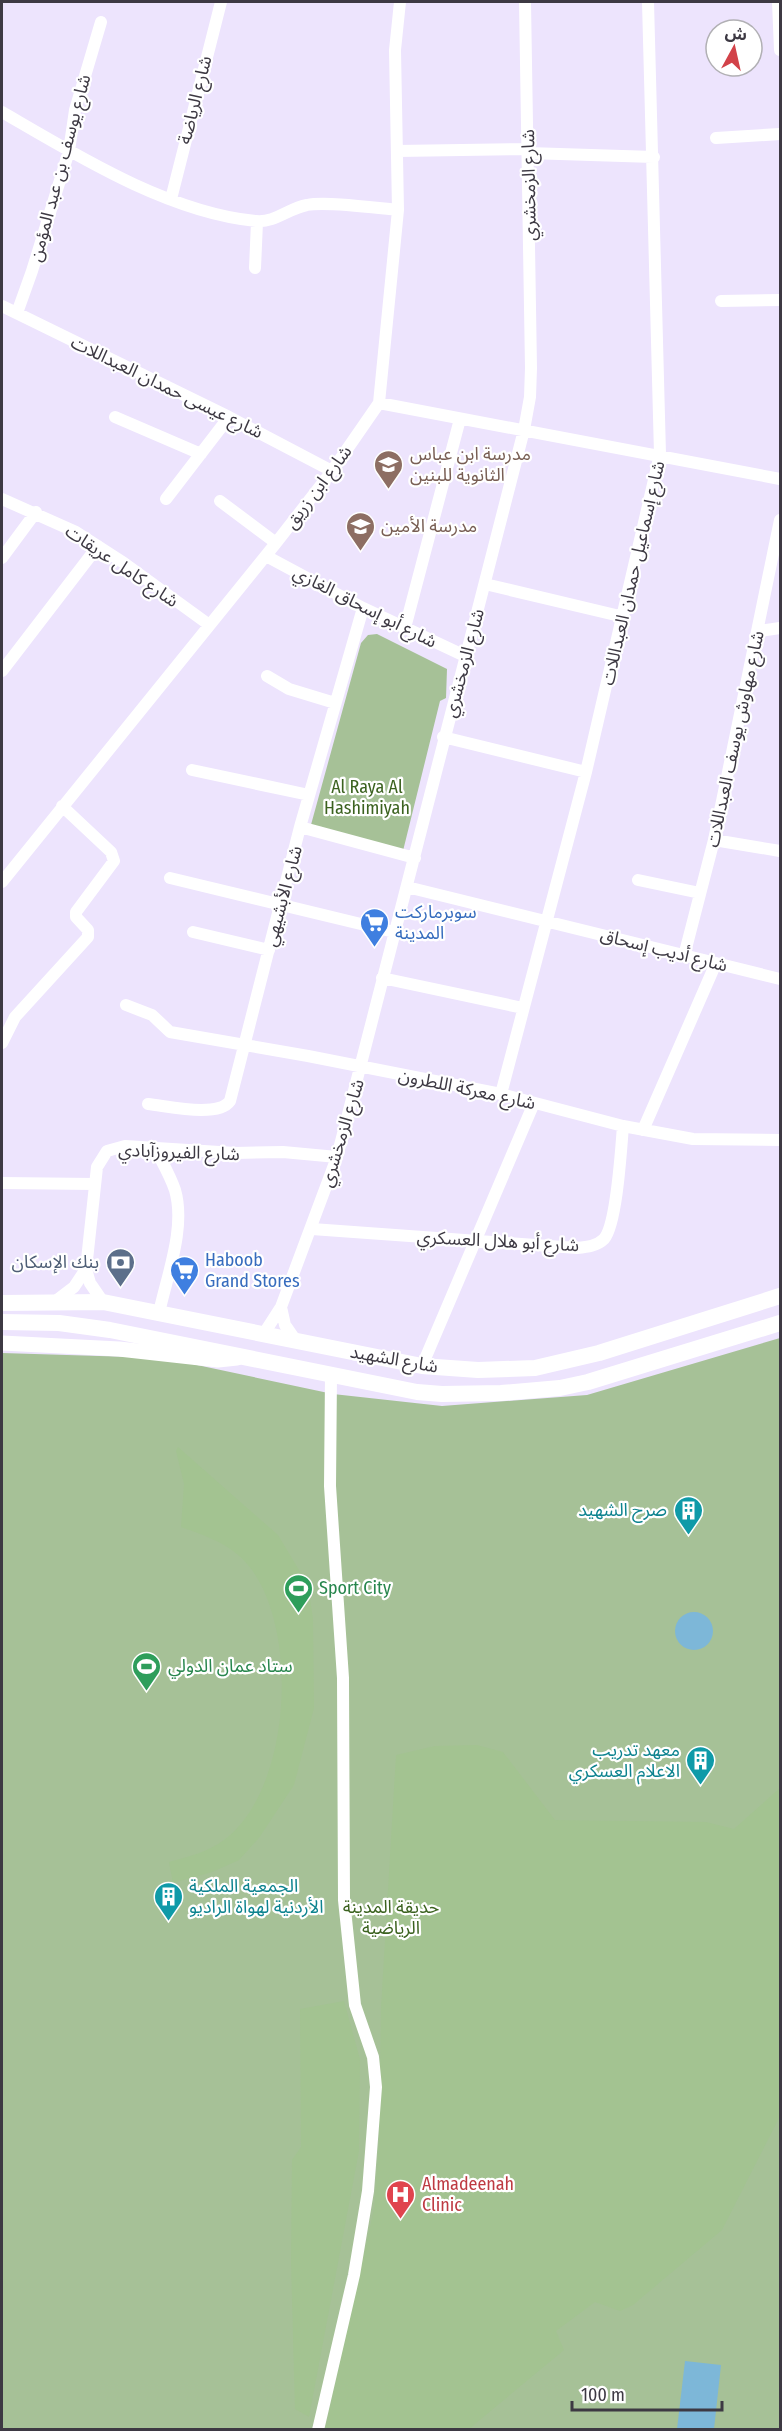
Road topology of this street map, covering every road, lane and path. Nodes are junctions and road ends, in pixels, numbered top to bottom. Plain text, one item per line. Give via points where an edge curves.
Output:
1 (221, 2) edge
2 (400, 2) edge
3 (525, 2) edge
4 (648, 2) edge
5 (778, 2) edge
6 (101, 22) dead end
7 (780, 50) edge
8 (2, 112) edge
9 (780, 135) edge
10 (716, 138) dead end
11 (69, 151) junction
12 (398, 151) junction
13 (528, 151) junction
14 (654, 157) junction
15 (171, 199) junction
16 (398, 210) junction
17 (257, 222) junction
18 (255, 268) dead end
19 (780, 300) edge
20 (721, 301) dead end
21 (2, 306) edge
22 (17, 313) junction
23 (379, 403) junction
24 (115, 417) dead end
25 (230, 417) junction
26 (460, 418) junction
27 (524, 430) junction
28 (201, 454) junction
29 (660, 454) junction
30 (332, 471) junction
31 (780, 479) edge
32 (2, 499) edge
33 (166, 499) dead end
34 (220, 501) dead end
35 (36, 512) junction
36 (780, 520) edge
37 (276, 543) junction
38 (98, 546) junction
39 (266, 556) junction
40 (2, 558) edge
41 (485, 584) junction
42 (363, 608) junction
43 (624, 617) junction
44 (208, 624) junction
45 (405, 628) junction
46 (780, 628) edge
47 (759, 631) junction
48 (465, 656) junction
49 (2, 671) edge
50 (267, 676) dead end
51 (335, 703) junction
52 (443, 737) junction
53 (192, 770) dead end
54 (586, 772) junction
55 (309, 795) junction
56 (62, 806) junction
57 (300, 827) junction
58 (714, 840) junction
59 (780, 852) edge
60 (415, 858) junction
61 (170, 878) dead end
62 (638, 880) dead end
63 (2, 882) edge
64 (407, 886) junction
65 (700, 893) junction
66 (281, 903) junction
67 (547, 921) junction
68 (193, 932) dead end
69 (394, 932) junction
70 (269, 950) junction
71 (684, 956) junction
72 (716, 963) junction
73 (382, 978) junction
74 (780, 979) edge
75 (126, 1005) dead end
76 (523, 1008) junction
77 (2, 1043) edge
78 (245, 1044) junction
79 (362, 1067) junction
80 (501, 1094) junction
81 (534, 1103) junction
82 (148, 1104) dead end
83 (623, 1126) junction
84 (643, 1130) junction
85 (780, 1140) edge
86 (155, 1148) junction
87 (337, 1157) junction
88 (2, 1184) edge
89 (95, 1184) junction
90 (312, 1229) junction
91 (474, 1242) junction
92 (86, 1269) junction
93 (780, 1296) edge
94 (57, 1300) junction
95 (104, 1302) junction
96 (2, 1303) edge
97 (281, 1306) junction
98 (159, 1313) junction
99 (5, 1323) edge
100 (780, 1323) edge
101 (263, 1335) junction
102 (296, 1341) junction
103 (2, 1343) edge
104 (244, 1357) junction
105 (422, 1366) junction
106 (331, 1375) junction
107 (318, 2430) edge

1 - 15 street, شارع الرياضة
2 - 12 street, شارع ابن زريق via 395,50
3 - 13 street, شارع الزمخشري
4 - 14 street, شارع إسماعيل حمدان العبداللات
5 - 7 street
6 - 11 street, شارع يوسف بن عبد المؤمن via 75,110
8 - 11 street
9 - 10 street
11 - 15 street
11 - 22 street, شارع يوسف بن عبد المؤمن
12 - 13 street
12 - 16 street, شارع ابن زريق
13 - 14 street
13 - 27 street, شارع الزمخشري via 531,368
14 - 29 street, شارع إسماعيل حمدان العبداللات
15 - 17 street
16 - 17 street via 309,204
16 - 23 street, شارع ابن زريق
17 - 18 street
19 - 20 street
21 - 22 street, شارع عيسى حمدان العبداللات
22 - 25 street, شارع عيسى حمدان العبداللات
23 - 26 street
23 - 30 street, شارع ابن زريق
24 - 28 street
25 - 28 street
25 - 30 street, شارع عيسى حمدان العبداللات
26 - 27 street
26 - 45 street
27 - 29 street
27 - 41 street, شارع الزمخشري
28 - 33 street
29 - 31 street
29 - 43 street, شارع إسماعيل حمدان العبداللات
30 - 37 street, شارع ابن زريق
32 - 35 street, شارع كامل عريقات
34 - 37 street
35 - 38 street, شارع كامل عريقات
35 - 40 street
36 - 47 street, شارع مهاوش يوسف العبداللات
37 - 39 street, شارع ابن زريق
38 - 44 street, شارع كامل عريقات
38 - 49 street
39 - 42 street, شارع أبو إسحاق الغازي
39 - 44 street, شارع ابن زريق
41 - 43 street
41 - 48 street, شارع الزمخشري
42 - 45 street, شارع أبو إسحاق الغازي
42 - 51 street, شارع الأبشيهي
43 - 54 street, شارع إسماعيل حمدان العبداللات
44 - 56 street, شارع ابن زريق
45 - 48 street, شارع أبو إسحاق الغازي
46 - 47 street
47 - 58 street, شارع مهاوش يوسف العبداللات
48 - 52 street, شارع الزمخشري
50 - 51 street via 289,689
51 - 55 street, شارع الأبشيهي
52 - 54 street
52 - 60 street, شارع الزمخشري
53 - 55 street
54 - 67 street, شارع إسماعيل حمدان العبداللات
55 - 57 street, شارع الأبشيهي
56 - 63 street, شارع ابن زريق
56 - 77 street via 111,852 114,861 76,912 88,930 88,937 15,1017
57 - 60 street
57 - 66 street, شارع الأبشيهي
58 - 59 street
58 - 65 street, شارع مهاوش يوسف العبداللات
60 - 64 street, شارع الزمخشري
61 - 66 street
62 - 65 street
64 - 67 street, شارع أديب إسحاق
64 - 69 street, شارع الزمخشري
65 - 71 street, شارع مهاوش يوسف العبداللات
66 - 69 street
66 - 70 street, شارع الأبشيهي
67 - 71 street, شارع أديب إسحاق
67 - 76 street, شارع إسماعيل حمدان العبداللات
68 - 70 street
69 - 73 street, شارع الزمخشري
70 - 78 street, شارع الأبشيهي
71 - 72 street, شارع أديب إسحاق
72 - 74 street, شارع أديب إسحاق
72 - 84 street
73 - 76 street
73 - 79 street, شارع الزمخشري
75 - 78 street, شارع معركة اللطرون via 152,1014 170,1032
76 - 80 street, شارع إسماعيل حمدان العبداللات
78 - 79 street, شارع معركة اللطرون
78 - 82 street, شارع الأبشيهي via 231,1101 226,1106 212,1110
79 - 80 street, شارع معركة اللطرون
79 - 87 street, شارع الزمخشري
80 - 81 street, شارع معركة اللطرون
81 - 83 street, شارع معركة اللطرون
81 - 91 street
83 - 84 street, شارع معركة اللطرون
83 - 91 street, شارع أبو هلال العسكري via 612,1221 600,1242 578,1248
84 - 85 street, شارع معركة اللطرون via 714,1141
86 - 87 street, شارع الفيروزآبادي
86 - 89 street, شارع الفيروزآبادي via 118,1147 107,1151 99,1161
86 - 98 street via 171,1179 178,1212
87 - 90 street, شارع الزمخشري
88 - 89 street
89 - 92 street, شارع الفيروزآبادي
90 - 91 street, شارع أبو هلال العسكري
90 - 97 street, شارع الزمخشري
91 - 105 street
92 - 94 street via 74,1287
92 - 95 street
93 - 105 highway, شارع الشهيد via 599,1353 535,1368 478,1370
94 - 95 highway, شارع الشهيد
94 - 96 highway, شارع الشهيد
95 - 98 highway, شارع الشهيد
97 - 101 street, شارع الزمخشري
97 - 102 street via 285,1324
98 - 101 highway, شارع الشهيد
99 - 104 highway, شارع الشهيد via 59,1323 110,1330
100 - 106 highway, شارع الشهيد via 666,1360 560,1388 442,1394
101 - 102 highway, شارع الشهيد
102 - 105 highway, شارع الشهيد
103 - 104 main road via 119,1349 218,1360
104 - 106 highway, شارع الشهيد
106 - 107 street via 330,1486 343,1678 344,1900 355,2006 373,2058 376,2087 368,2191 343,2333

